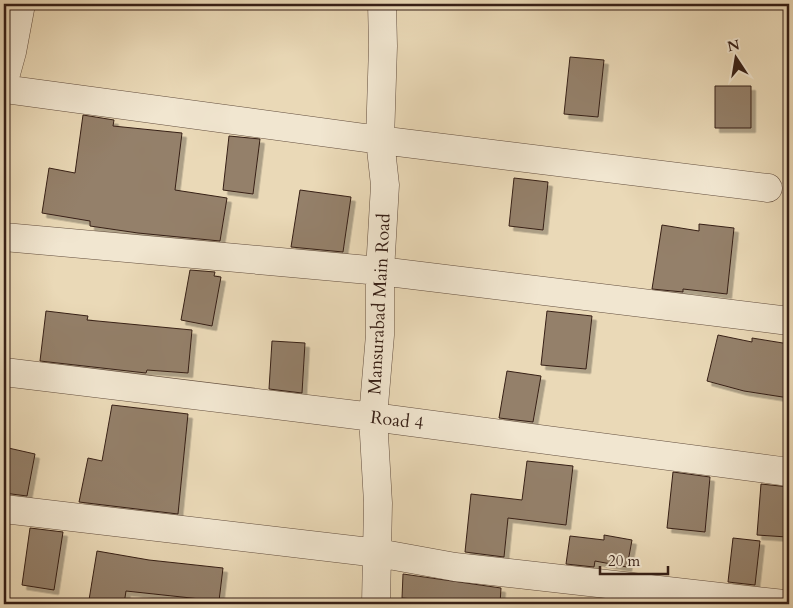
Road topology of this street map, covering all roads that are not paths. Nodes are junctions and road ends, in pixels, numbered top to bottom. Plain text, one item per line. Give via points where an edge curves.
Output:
1 (22, 4) edge
2 (382, 4) edge
3 (4, 81) edge
4 (4, 89) edge
5 (380, 140) junction
6 (768, 188) dead end
7 (4, 237) edge
8 (380, 271) junction
9 (789, 321) edge
10 (4, 372) edge
11 (373, 416) junction
12 (789, 472) edge
13 (4, 509) edge
14 (378, 552) junction
15 (376, 604) edge
16 (784, 604) edge

1 - 3 street
2 - 5 street, Mansurabad Main Road
4 - 5 street
5 - 6 street
5 - 8 street, Mansurabad Main Road via 385,185
7 - 8 street
8 - 9 street
8 - 11 street, Mansurabad Main Road via 380,335
10 - 11 street, Road 4
11 - 12 street, Road 4
11 - 14 street, Mansurabad Main Road
13 - 14 street
14 - 15 street, Mansurabad Main Road
14 - 16 street via 455,566

